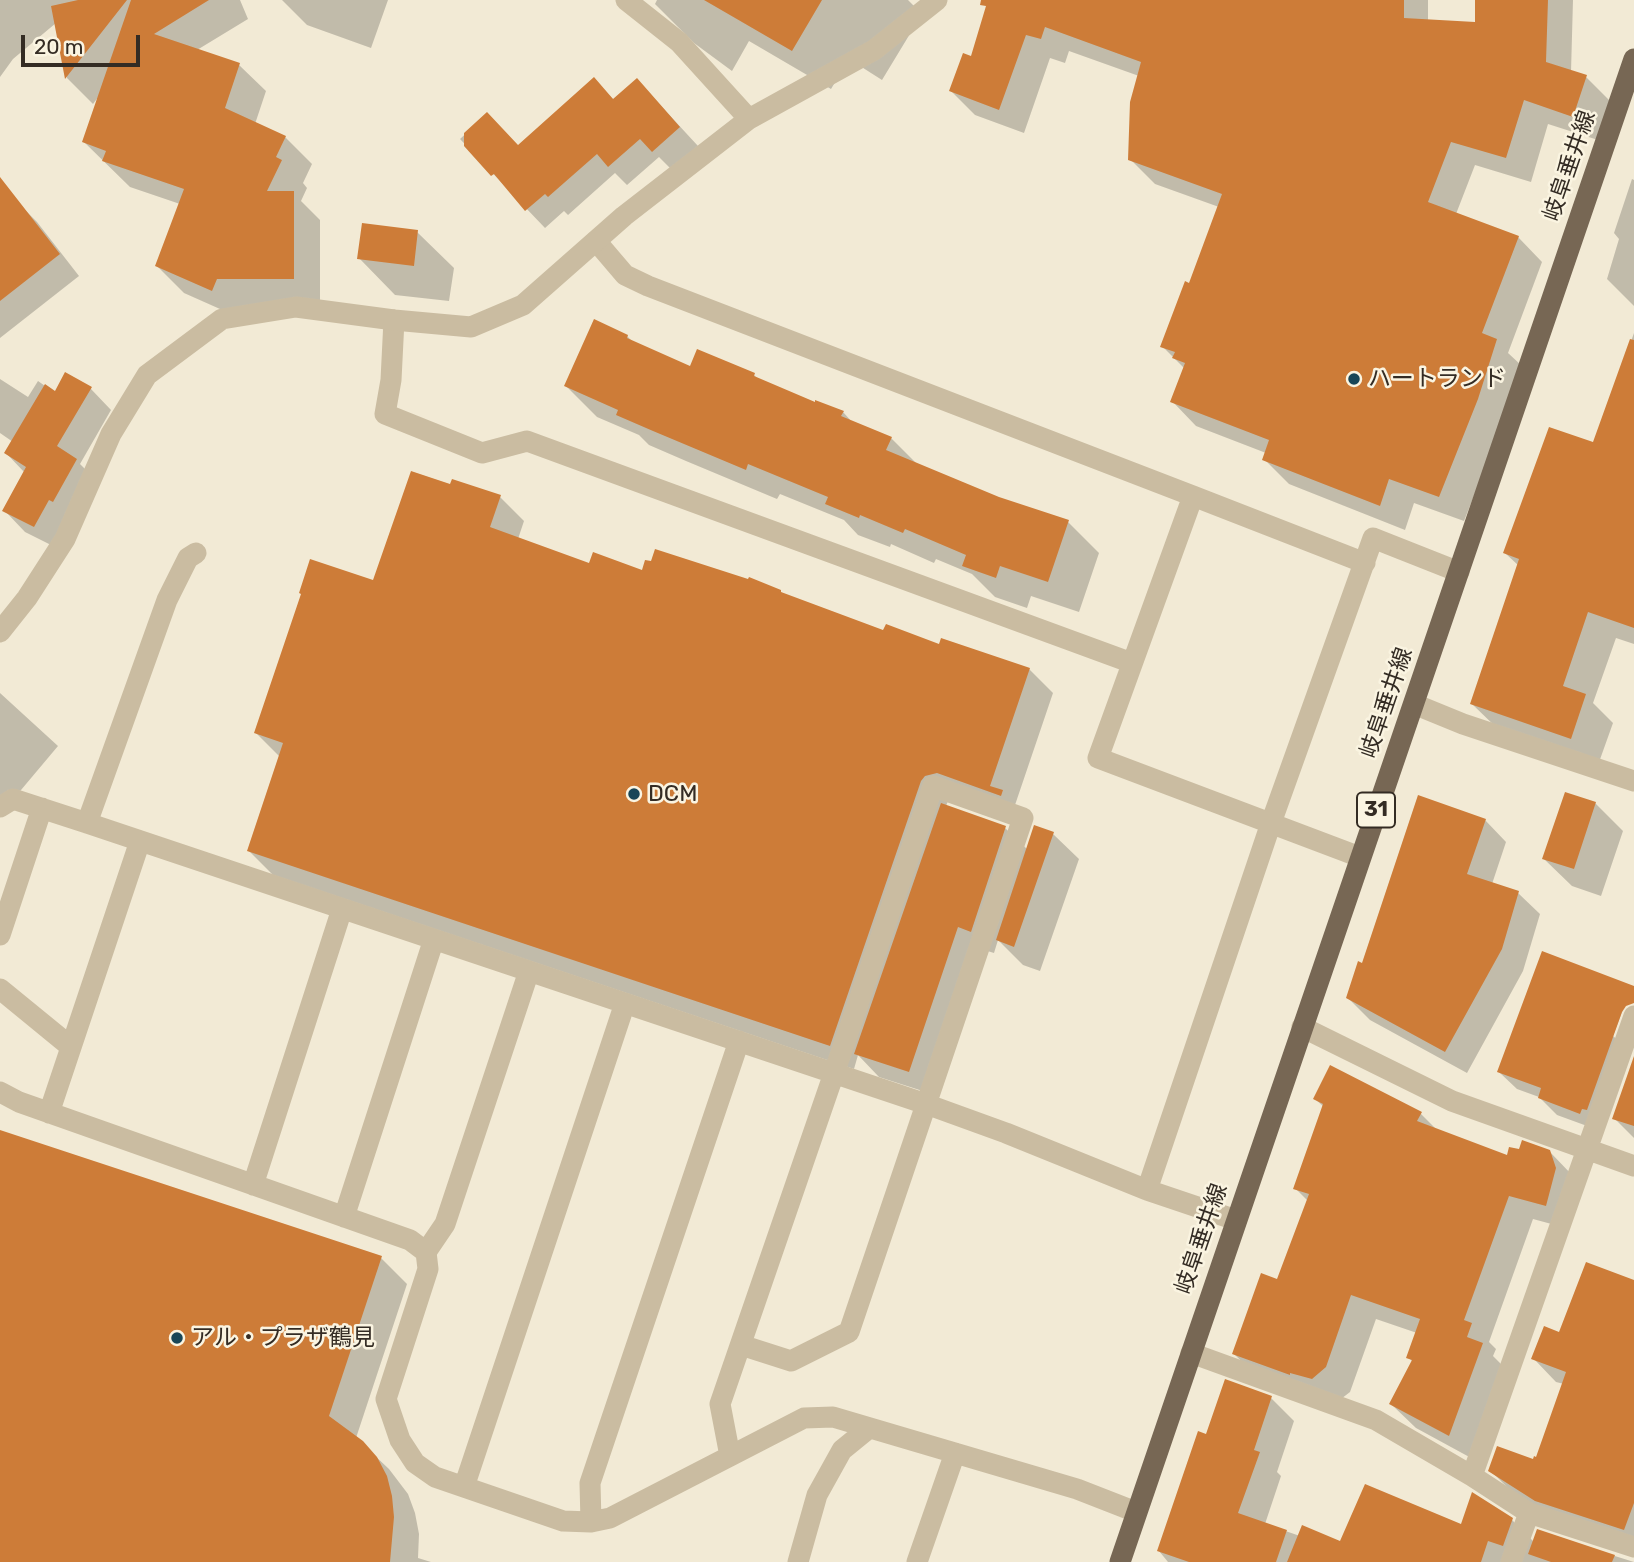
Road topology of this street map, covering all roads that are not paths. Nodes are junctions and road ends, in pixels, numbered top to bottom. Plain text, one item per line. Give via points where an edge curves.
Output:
1 (626, 0) edge
2 (937, 0) edge
3 (1633, 68) edge
4 (749, 119) junction
5 (596, 241) junction
6 (394, 320) junction
7 (1193, 496) junction
8 (196, 553) dead end
9 (1365, 563) junction
10 (1460, 572) junction
11 (0, 632) edge
12 (1132, 663) junction
13 (1415, 704) junction
14 (1634, 782) edge
15 (0, 807) edge
16 (42, 808) junction
17 (87, 823) junction
18 (1271, 823) junction
19 (140, 841) junction
20 (1360, 857) junction
21 (342, 909) junction
22 (0, 935) edge
23 (434, 939) junction
24 (529, 971) junction
25 (0, 989) edge
26 (625, 1003) junction
27 (1634, 1016) edge
28 (1301, 1027) junction
29 (739, 1041) junction
30 (71, 1047) junction
31 (835, 1073) junction
32 (0, 1093) edge
33 (926, 1104) junction
34 (49, 1113) junction
35 (1586, 1149) junction
36 (1634, 1166) edge
37 (253, 1185) junction
38 (1147, 1190) junction
39 (344, 1217) junction
40 (1236, 1220) junction
41 (426, 1252) junction
42 (741, 1345) junction
43 (1191, 1353) junction
44 (869, 1428) junction
45 (955, 1453) junction
46 (730, 1456) junction
47 (1472, 1476) junction
48 (464, 1488) junction
49 (1136, 1513) junction
50 (1529, 1513) junction
51 (591, 1522) junction
52 (1634, 1547) edge
53 (923, 1560) edge
54 (798, 1562) edge
55 (1120, 1562) edge
56 (1511, 1562) edge

1 - 4 street via 679,42
2 - 4 street via 874,50
3 - 10 main road, 岐阜垂井線 / 31
4 - 5 street
5 - 6 street via 523,305 471,327
5 - 7 street via 625,275 648,286
6 - 11 street via 296,307 222,319 147,375 111,434 65,540
6 - 12 street via 385,414 482,453 527,441
7 - 9 street
7 - 12 street
8 - 17 street via 188,558 167,600
9 - 10 street via 1373,538
9 - 18 street
10 - 13 main road, 岐阜垂井線 / 31
12 - 18 street via 1098,758
13 - 14 street
13 - 20 main road, 岐阜垂井線 / 31
15 - 16 street via 13,799
16 - 17 street
16 - 22 street
17 - 19 street
18 - 20 street
18 - 38 street
19 - 21 street
19 - 30 street
20 - 28 main road, 岐阜垂井線 / 31
21 - 23 street
21 - 37 street
23 - 24 street
23 - 39 street
24 - 26 street
24 - 41 street via 445,1224
25 - 30 street
26 - 29 street
26 - 48 street
27 - 35 street
28 - 35 street via 1451,1101
28 - 40 main road, 岐阜垂井線 / 31
29 - 31 street
29 - 51 street via 590,1483
30 - 34 street
31 - 33 street
31 - 33 street via 933,786 1023,818
31 - 42 street
32 - 34 street
33 - 38 street
33 - 42 street via 849,1332 791,1361
34 - 37 street
35 - 36 street
35 - 47 street
37 - 39 street
38 - 40 street
39 - 41 street via 410,1240
40 - 43 main road, 岐阜垂井線 / 31
41 - 48 street via 428,1269 386,1399 400,1440 415,1463
42 - 46 street via 720,1404
43 - 47 street via 1376,1420
43 - 49 main road, 岐阜垂井線 / 31
44 - 45 street
44 - 46 street via 833,1417 804,1418
44 - 54 street via 842,1450 817,1495
45 - 49 street via 1077,1489
45 - 53 street
46 - 51 street via 610,1518
47 - 50 street
48 - 51 street via 563,1521
49 - 55 main road, 岐阜垂井線 / 31
50 - 52 street
50 - 56 street

